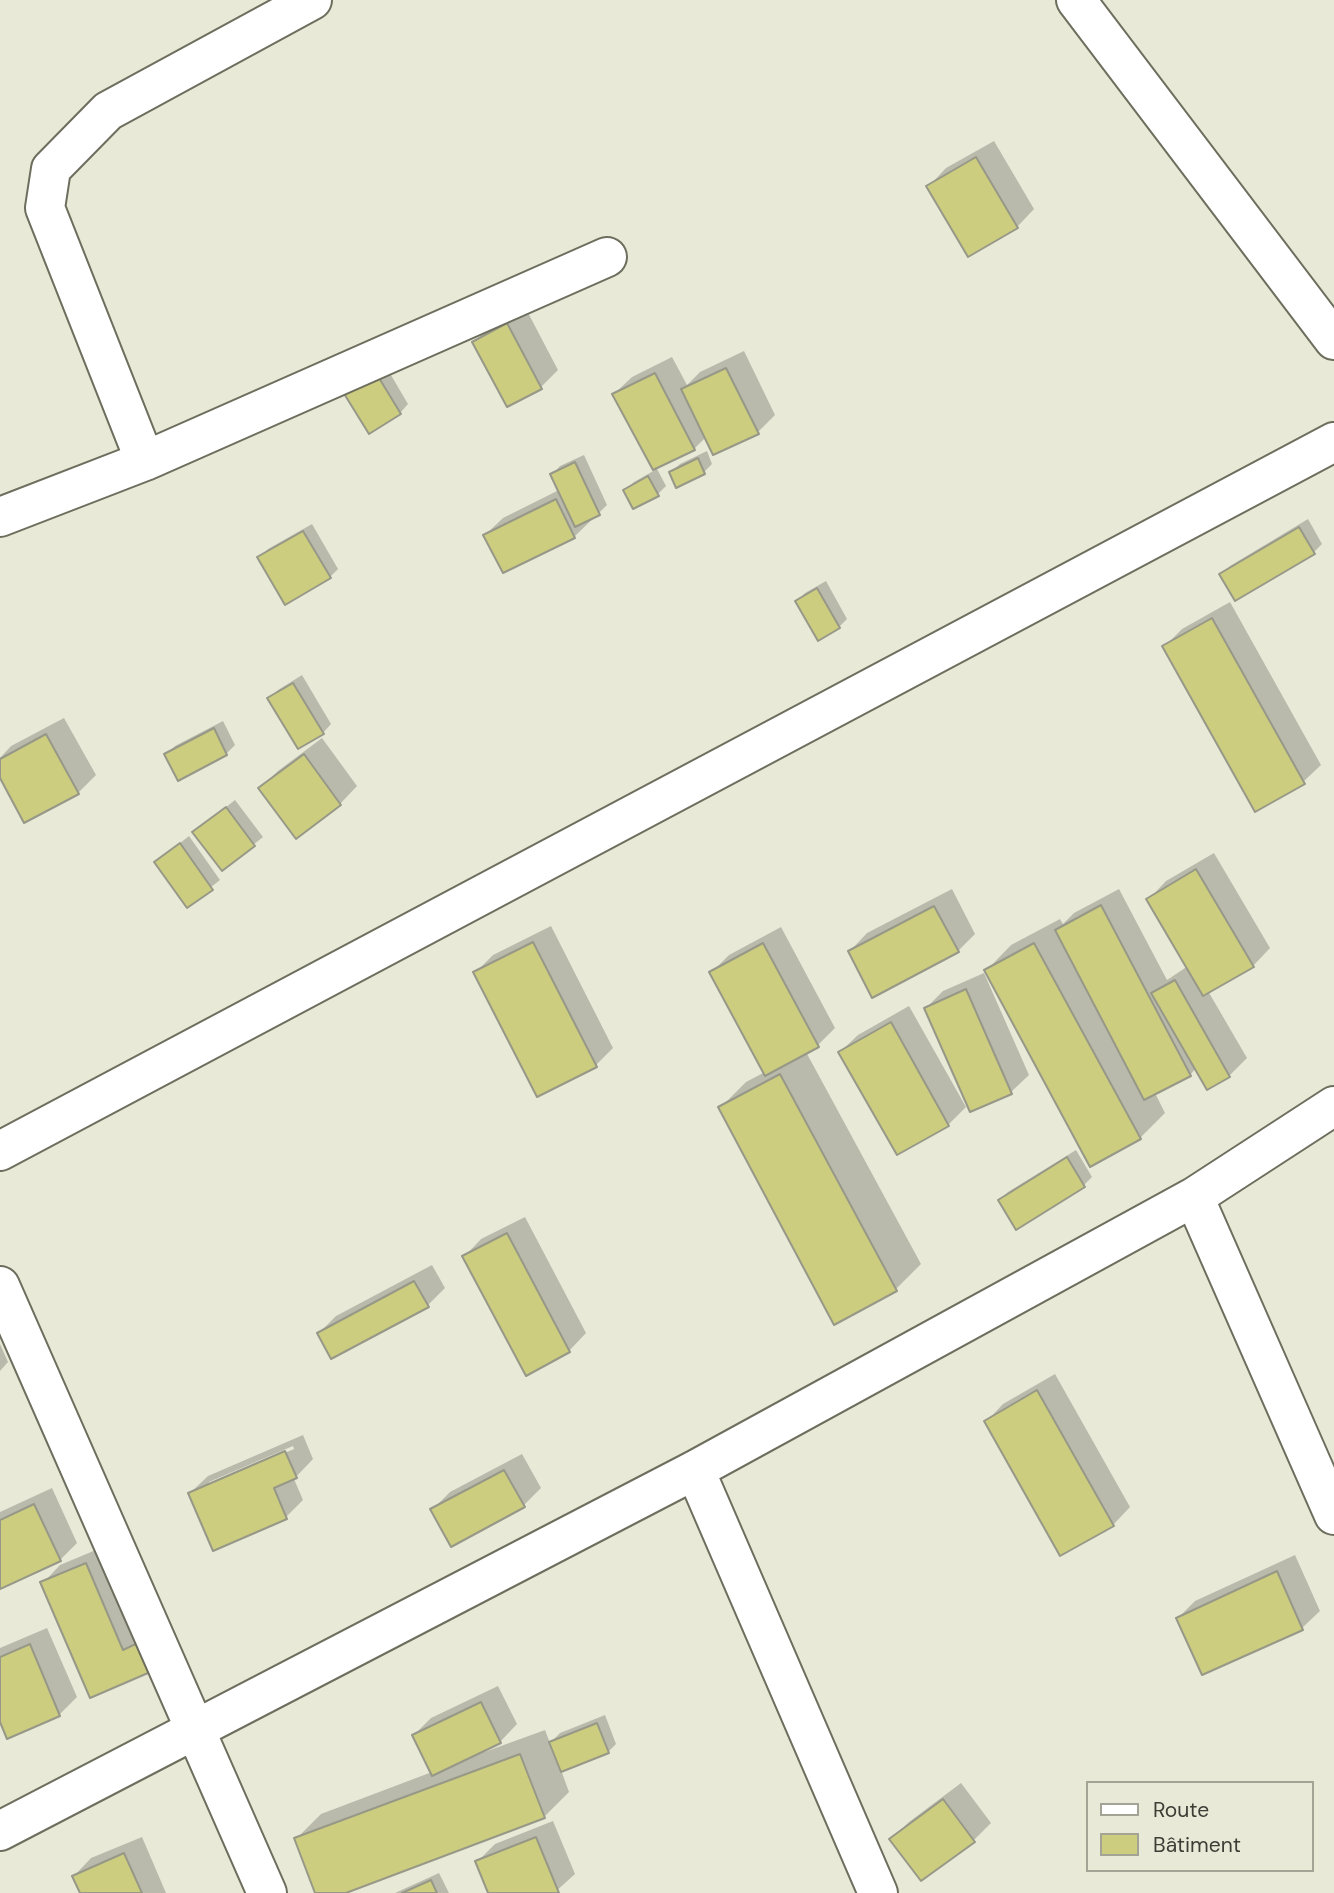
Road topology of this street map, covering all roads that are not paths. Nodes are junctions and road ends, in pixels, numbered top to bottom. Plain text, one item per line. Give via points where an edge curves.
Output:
1 (312, 0) edge
2 (1076, 0) edge
3 (607, 257) dead end
4 (1334, 340) edge
5 (1334, 442) edge
6 (145, 461) junction
7 (0, 517) edge
8 (1334, 1106) edge
9 (0, 1151) edge
10 (1194, 1197) junction
11 (0, 1286) edge
12 (695, 1470) junction
13 (1334, 1516) edge
14 (194, 1730) junction
15 (0, 1831) edge
16 (267, 1893) edge
17 (878, 1893) edge

1 - 6 street via 108,111 51,169 45,208
2 - 4 street
3 - 6 street
5 - 9 street
6 - 7 street
8 - 10 street
10 - 12 street
10 - 13 street
11 - 14 street
12 - 14 street
12 - 17 street
14 - 15 street
14 - 16 street

